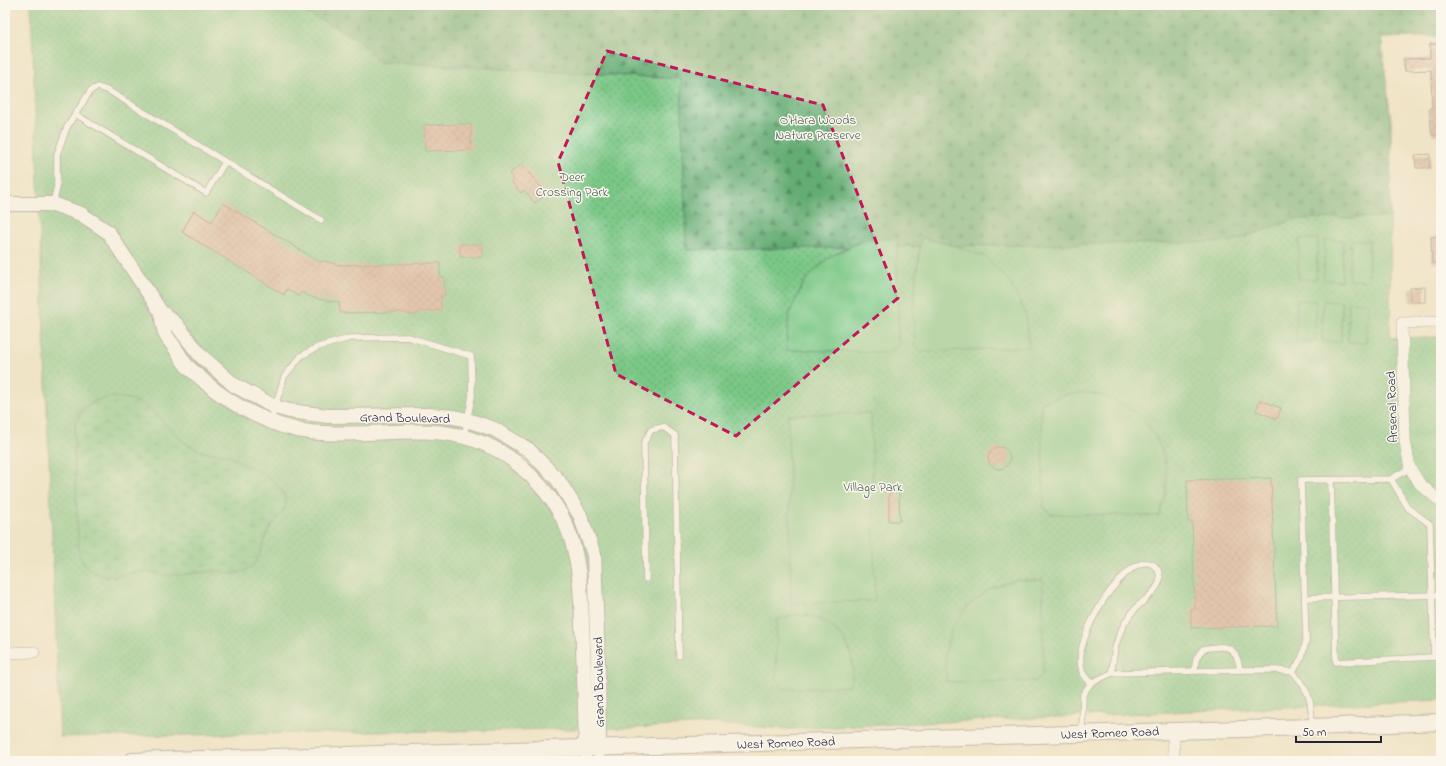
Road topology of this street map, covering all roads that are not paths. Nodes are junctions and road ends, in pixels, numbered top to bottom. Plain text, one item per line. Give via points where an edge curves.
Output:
1 (75, 114) junction
2 (225, 162) junction
3 (5, 204) edge
4 (53, 204) junction
5 (321, 220) dead end
6 (161, 312) junction
7 (1441, 322) edge
8 (275, 407) junction
9 (467, 420) junction
10 (271, 422) junction
11 (464, 436) junction
12 (1410, 468) junction
13 (1391, 479) junction
14 (1331, 480) junction
15 (1441, 502) edge
16 (646, 579) dead end
17 (1432, 594) junction
18 (1441, 595) edge
19 (1335, 597) junction
20 (1305, 598) junction
21 (34, 652) dead end
22 (5, 653) edge
23 (679, 656) dead end
24 (1240, 670) junction
25 (1195, 671) junction
26 (1293, 672) junction
27 (1112, 674) junction
28 (1091, 683) junction
29 (1441, 722) edge
30 (1312, 727) junction
31 (1173, 730) junction
32 (1082, 733) junction
33 (592, 754) edge
34 (132, 761) edge
35 (1174, 761) edge

1 - 2 lane via 91,90 98,87 110,91
1 - 2 lane via 206,193
1 - 4 lane via 67,126 57,154 57,187
2 - 5 lane
3 - 4 street, Grand Boulevard
4 - 6 street, Grand Boulevard via 81,214 108,232
6 - 8 street, Grand Boulevard via 176,324 200,355 234,385
6 - 10 street, Grand Boulevard via 165,335 188,367 218,393 253,415
7 - 12 street, Arsenal Road via 1402,323 1404,441
8 - 9 street, Grand Boulevard via 328,416 430,415
8 - 9 lane via 284,377 301,356 318,347 350,338 408,337 471,356 472,396
8 - 10 lane
9 - 11 lane
9 - 33 street, Grand Boulevard via 494,429 529,450 558,480 580,515 594,555 598,668
10 - 11 street, Grand Boulevard via 308,432 344,434 432,431
11 - 33 street, Grand Boulevard via 496,449 521,466 542,486 554,503 570,537 578,563
12 - 13 lane
12 - 15 street, Arsenal Road via 1420,484
13 - 14 lane
13 - 17 lane via 1408,508 1430,524
14 - 19 lane
14 - 20 lane via 1301,480
16 - 23 lane via 644,443 651,430 663,427 675,435
17 - 18 lane
17 - 19 lane
17 - 19 lane via 1434,657 1336,662
19 - 20 lane
20 - 26 lane via 1306,641 1302,657
21 - 22 street
24 - 25 lane
24 - 25 lane via 1236,654 1231,649 1217,647 1203,649 1197,655
24 - 26 lane
25 - 27 lane
26 - 30 lane via 1311,701
27 - 28 lane
27 - 28 lane via 1112,658 1124,623 1159,584 1160,575 1152,564 1136,565 1123,576 1095,613 1082,647 1081,657 1082,671
28 - 32 lane via 1083,694
29 - 30 main road, West Romeo Road
30 - 31 main road, West Romeo Road
31 - 32 main road, West Romeo Road
31 - 35 street
32 - 33 main road, West Romeo Road
33 - 34 main road, West Romeo Road

